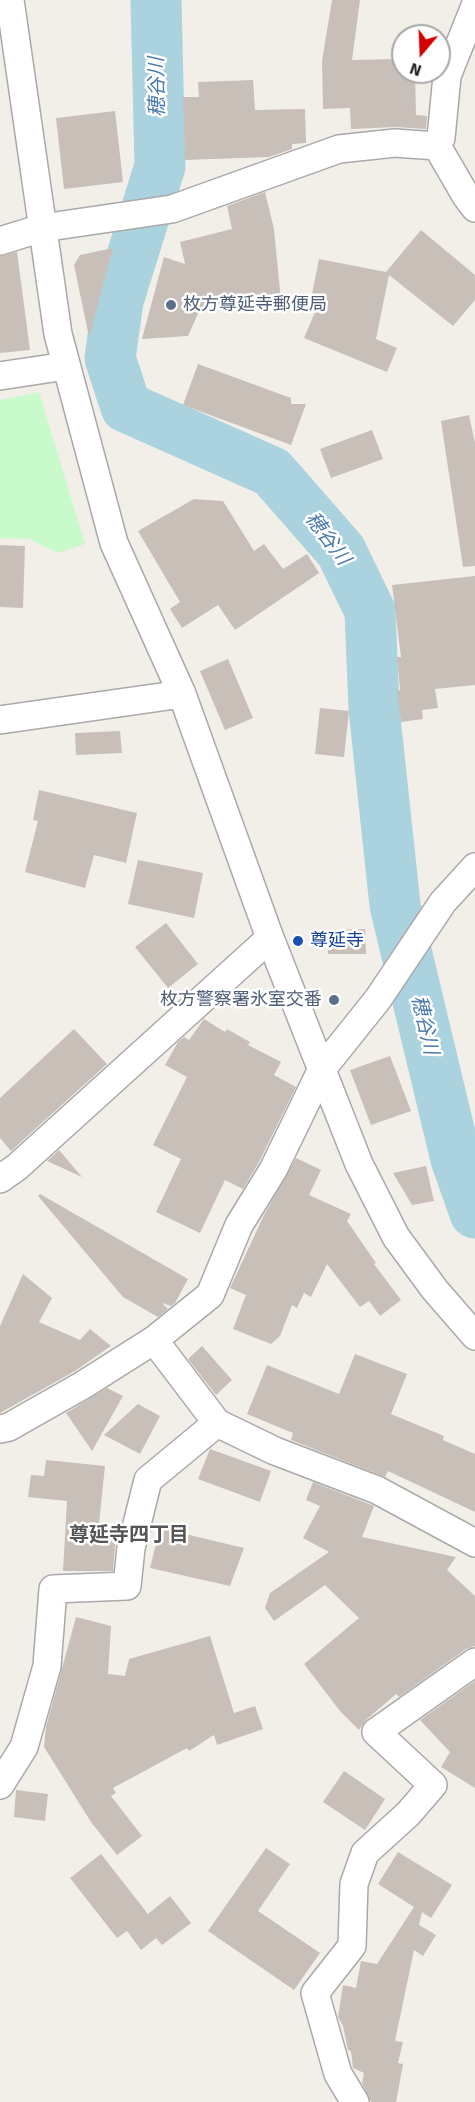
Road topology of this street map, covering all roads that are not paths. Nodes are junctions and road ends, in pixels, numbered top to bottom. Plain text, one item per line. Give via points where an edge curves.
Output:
1 (10, 0) edge
2 (475, 6) edge
3 (437, 146) junction
4 (475, 208) edge
5 (42, 228) junction
6 (0, 241) edge
7 (66, 366) junction
8 (0, 376) edge
9 (182, 694) junction
10 (0, 720) edge
11 (475, 867) edge
12 (270, 938) junction
13 (322, 1069) junction
14 (0, 1179) edge
15 (475, 1336) edge
16 (154, 1340) junction
17 (217, 1423) junction
18 (0, 1428) edge
19 (475, 1543) edge
20 (475, 1662) edge
21 (0, 1785) edge
22 (355, 2102) edge

1 - 5 street
2 - 3 street via 447,76
3 - 4 street
3 - 5 street via 395,143 339,149 172,209
5 - 6 street
5 - 7 street
7 - 8 street
7 - 9 street via 114,543
9 - 10 street
9 - 12 street
11 - 13 street via 443,902 367,1013
12 - 13 street
12 - 14 street
13 - 15 street via 359,1164 396,1237
13 - 16 street via 273,1170 239,1225 210,1295
16 - 17 street
16 - 18 street via 83,1385 9,1427
17 - 19 street via 275,1451 377,1490
17 - 21 street via 148,1480 131,1548 128,1586 53,1589 47,1666 24,1747
20 - 22 street via 376,1732 433,1785 365,1853 354,1884 352,1946 315,1993 338,2074

